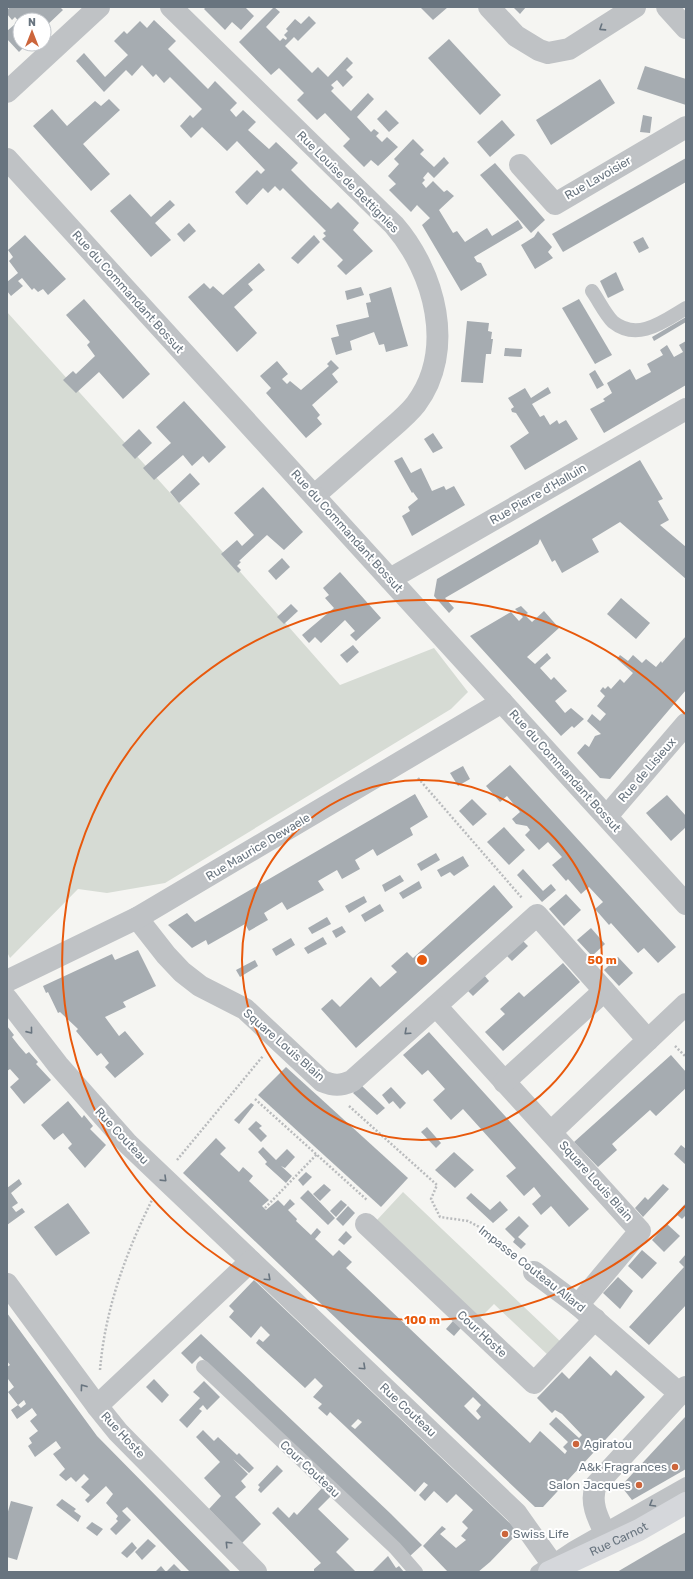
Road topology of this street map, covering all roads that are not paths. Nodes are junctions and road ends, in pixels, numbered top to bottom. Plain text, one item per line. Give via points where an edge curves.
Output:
1 (99, 7) edge
2 (170, 7) edge
3 (489, 7) edge
4 (635, 7) edge
5 (667, 7) edge
6 (686, 28) edge
7 (7, 92) edge
8 (686, 127) edge
9 (7, 159) edge
10 (520, 165) dead end
11 (592, 291) dead end
12 (686, 308) edge
13 (686, 409) edge
14 (315, 495) junction
15 (390, 579) junction
16 (502, 702) junction
17 (686, 724) edge
18 (607, 816) junction
19 (686, 904) edge
20 (137, 918) junction
21 (7, 982) edge
22 (604, 991) junction
23 (7, 999) edge
24 (686, 1004) edge
25 (436, 1006) junction
26 (648, 1040) junction
27 (504, 1082) junction
28 (551, 1132) junction
29 (369, 1214) road end
30 (250, 1261) junction
31 (534, 1272) road end
32 (7, 1284) edge
33 (578, 1305) junction
34 (595, 1319) junction
35 (203, 1367) dead end
36 (683, 1391) edge
37 (97, 1406) junction
38 (686, 1484) edge
39 (686, 1502) edge
40 (639, 1530) junction
41 (607, 1537) junction
42 (554, 1570) edge
43 (256, 1572) edge
44 (416, 1572) edge

1 - 7 street
2 - 14 street, Rue Louise de Bettignies via 394,225 422,271 434,303 436,353 430,381 423,393 406,414
4 -> 3 street via 569,49 548,53 516,36
5 - 6 street
8 - 10 street, Rue Lavoisier via 555,204
9 - 14 street, Rue du Commandant Bossut
11 - 12 lane via 613,321 632,331 655,326
13 - 15 street, Rue Pierre d'Halluin
14 - 15 street, Rue du Commandant Bossut
15 - 16 street, Rue du Commandant Bossut
16 - 18 street, Rue du Commandant Bossut
16 - 20 street, Rue Maurice Dewaele
17 - 18 street, Rue de Lisieux
18 - 19 street, Rue du Commandant Bossut
20 - 21 street, Rue Maurice Dewaele
25 -> 20 street, Square Louis Blain via 352,1081 333,1085 322,1081 245,1009 200,986 182,972
22 - 25 street, Square Louis Blain via 537,915
22 - 26 street
22 - 27 street
23 -> 30 street, Rue Couteau via 58,1065 128,1144
24 - 26 street, Square Louis Blain
25 - 27 street, Square Louis Blain
26 - 28 street, Square Louis Blain
27 - 28 street, Square Louis Blain
28 - 33 street, Square Louis Blain via 640,1230
29 - 34 street, Cour Hoste via 534,1383
30 - 37 street
30 -> 42 street, Rue Couteau via 516,1513
31 - 33 street, Impasse Couteau Allard
37 -> 32 street, Rue Hoste
33 - 34 street, Impasse Couteau Allard
34 - 36 street, Impasse Couteau Allard
35 - 44 lane, Cour Couteau via 395,1548
36 - 41 street via 596,1485 594,1503
43 -> 37 street, Rue Hoste via 118,1432
38 -> 41 lane
39 - 40 main road, Rue Carnot
40 - 41 main road, Rue Carnot
40 - 42 lane
41 - 42 main road, Rue Carnot

